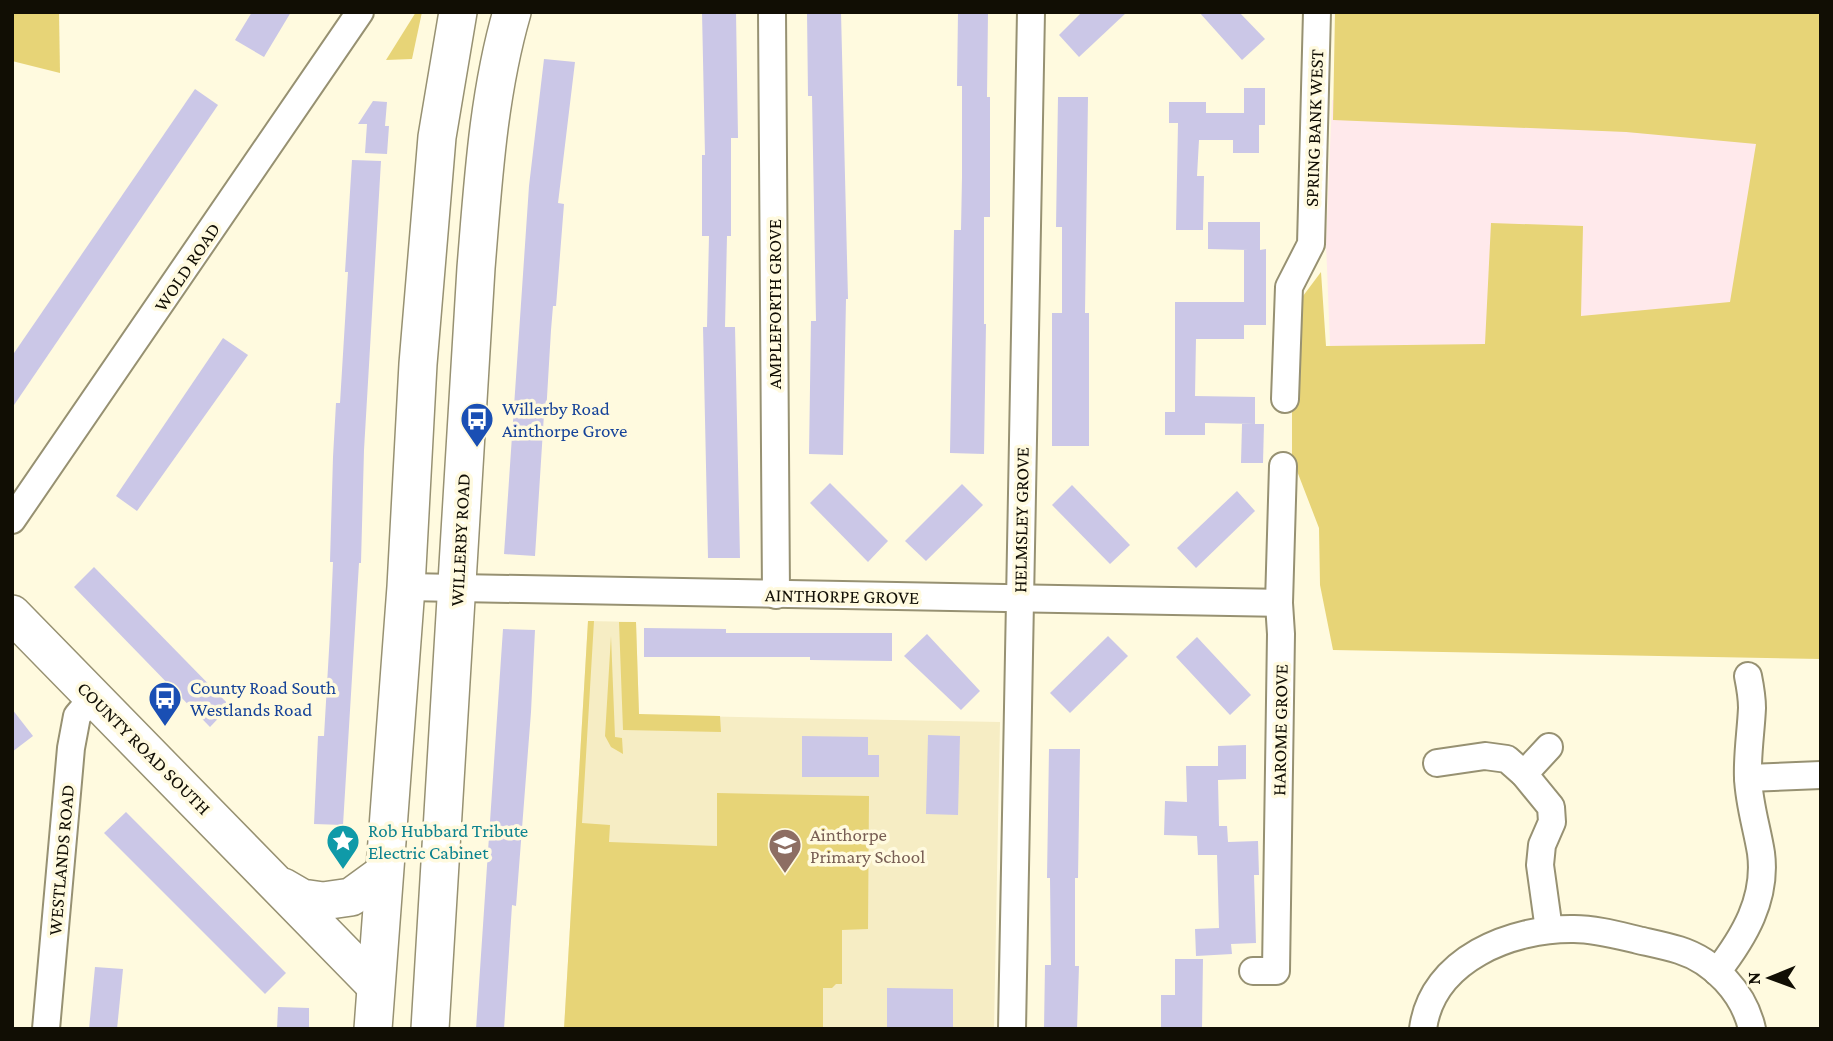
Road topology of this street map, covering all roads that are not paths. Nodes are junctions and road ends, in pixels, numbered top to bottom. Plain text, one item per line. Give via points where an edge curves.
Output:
1 (360, 12) edge
2 (458, 12) edge
3 (512, 12) edge
4 (772, 12) edge
5 (1031, 12) edge
6 (1317, 12) edge
7 (1286, 399) dead end
8 (1283, 466) dead end
9 (12, 520) edge
10 (406, 587) junction
11 (457, 589) junction
12 (776, 595) junction
13 (1019, 600) junction
14 (1279, 603) junction
15 (12, 614) edge
16 (1748, 676) dead end
17 (93, 697) junction
18 (1549, 747) dead end
19 (1437, 763) dead end
20 (1524, 774) junction
21 (1821, 775) edge
22 (1748, 778) junction
23 (384, 873) junction
24 (289, 890) junction
25 (1549, 930) junction
26 (376, 968) junction
27 (1253, 971) dead end
28 (1717, 972) junction
29 (46, 1029) edge
30 (373, 1029) edge
31 (430, 1029) edge
32 (1012, 1029) edge
33 (1423, 1029) edge
34 (1752, 1029) edge

1 - 9 street, WOLD ROAD
2 - 10 street via 436,137
3 - 11 street, WILLERBY ROAD via 486,151
4 - 12 street, AMPLEFORTH GROVE
5 - 13 street, HELMSLEY GROVE
6 - 7 street, SPRING BANK WEST via 1311,244 1289,288
8 - 14 street, HAROME GROVE
10 - 11 street, AINTHORPE GROVE
10 - 23 street
11 - 12 street, AINTHORPE GROVE
11 - 31 street, WILLERBY ROAD
12 - 13 street, AINTHORPE GROVE
13 - 14 street, AINTHORPE GROVE
13 - 32 street, HELMSLEY GROVE
14 - 27 street, HAROME GROVE via 1276,971
15 - 17 street, COUNTY ROAD SOUTH
16 - 22 street via 1752,707
17 - 24 street, COUNTY ROAD SOUTH
17 - 29 street, WESTLANDS ROAD via 77,716 71,748
18 - 20 street
19 - 20 street via 1485,756 1507,759
20 - 25 street via 1551,807 1552,822 1540,865
21 - 22 street
22 - 28 street via 1762,883 1753,916
23 - 24 street via 351,897 323,901
23 - 26 street
24 - 26 street, COUNTY ROAD SOUTH
25 - 28 street via 1576,929 1682,950
25 - 33 street via 1514,936 1478,952 1441,982
26 - 30 street
28 - 34 street via 1738,992

